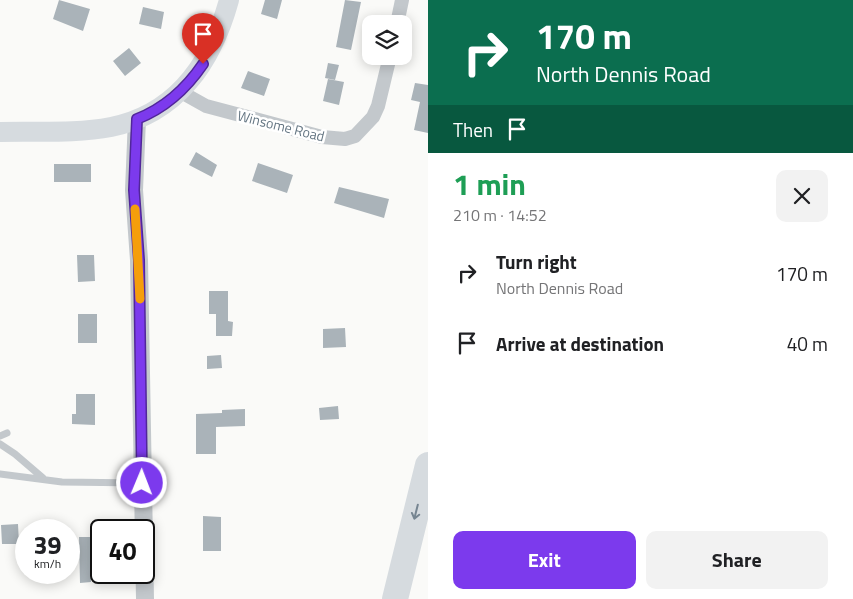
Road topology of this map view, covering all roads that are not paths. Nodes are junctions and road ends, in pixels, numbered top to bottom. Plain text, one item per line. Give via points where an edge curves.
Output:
1 (228, 0) edge
2 (402, 0) edge
3 (399, 15) edge
4 (388, 65) edge
5 (181, 92) junction
6 (137, 119) junction
7 (0, 132) edge
8 (0, 444) edge
9 (428, 465) edge
10 (0, 474) edge
11 (43, 479) junction
12 (142, 483) junction
13 (145, 599) edge
14 (395, 599) edge

1 - 5 main road via 209,51
2 - 3 street
4 - 5 street, Winsome Road via 373,117 365,128 345,140 322,137 206,106
5 - 6 main road via 160,108
6 - 7 main road via 95,129
6 - 12 street via 134,190 139,260
8 - 11 lane
9 -> 14 highway
10 - 11 lane
11 - 12 lane
12 - 13 street

